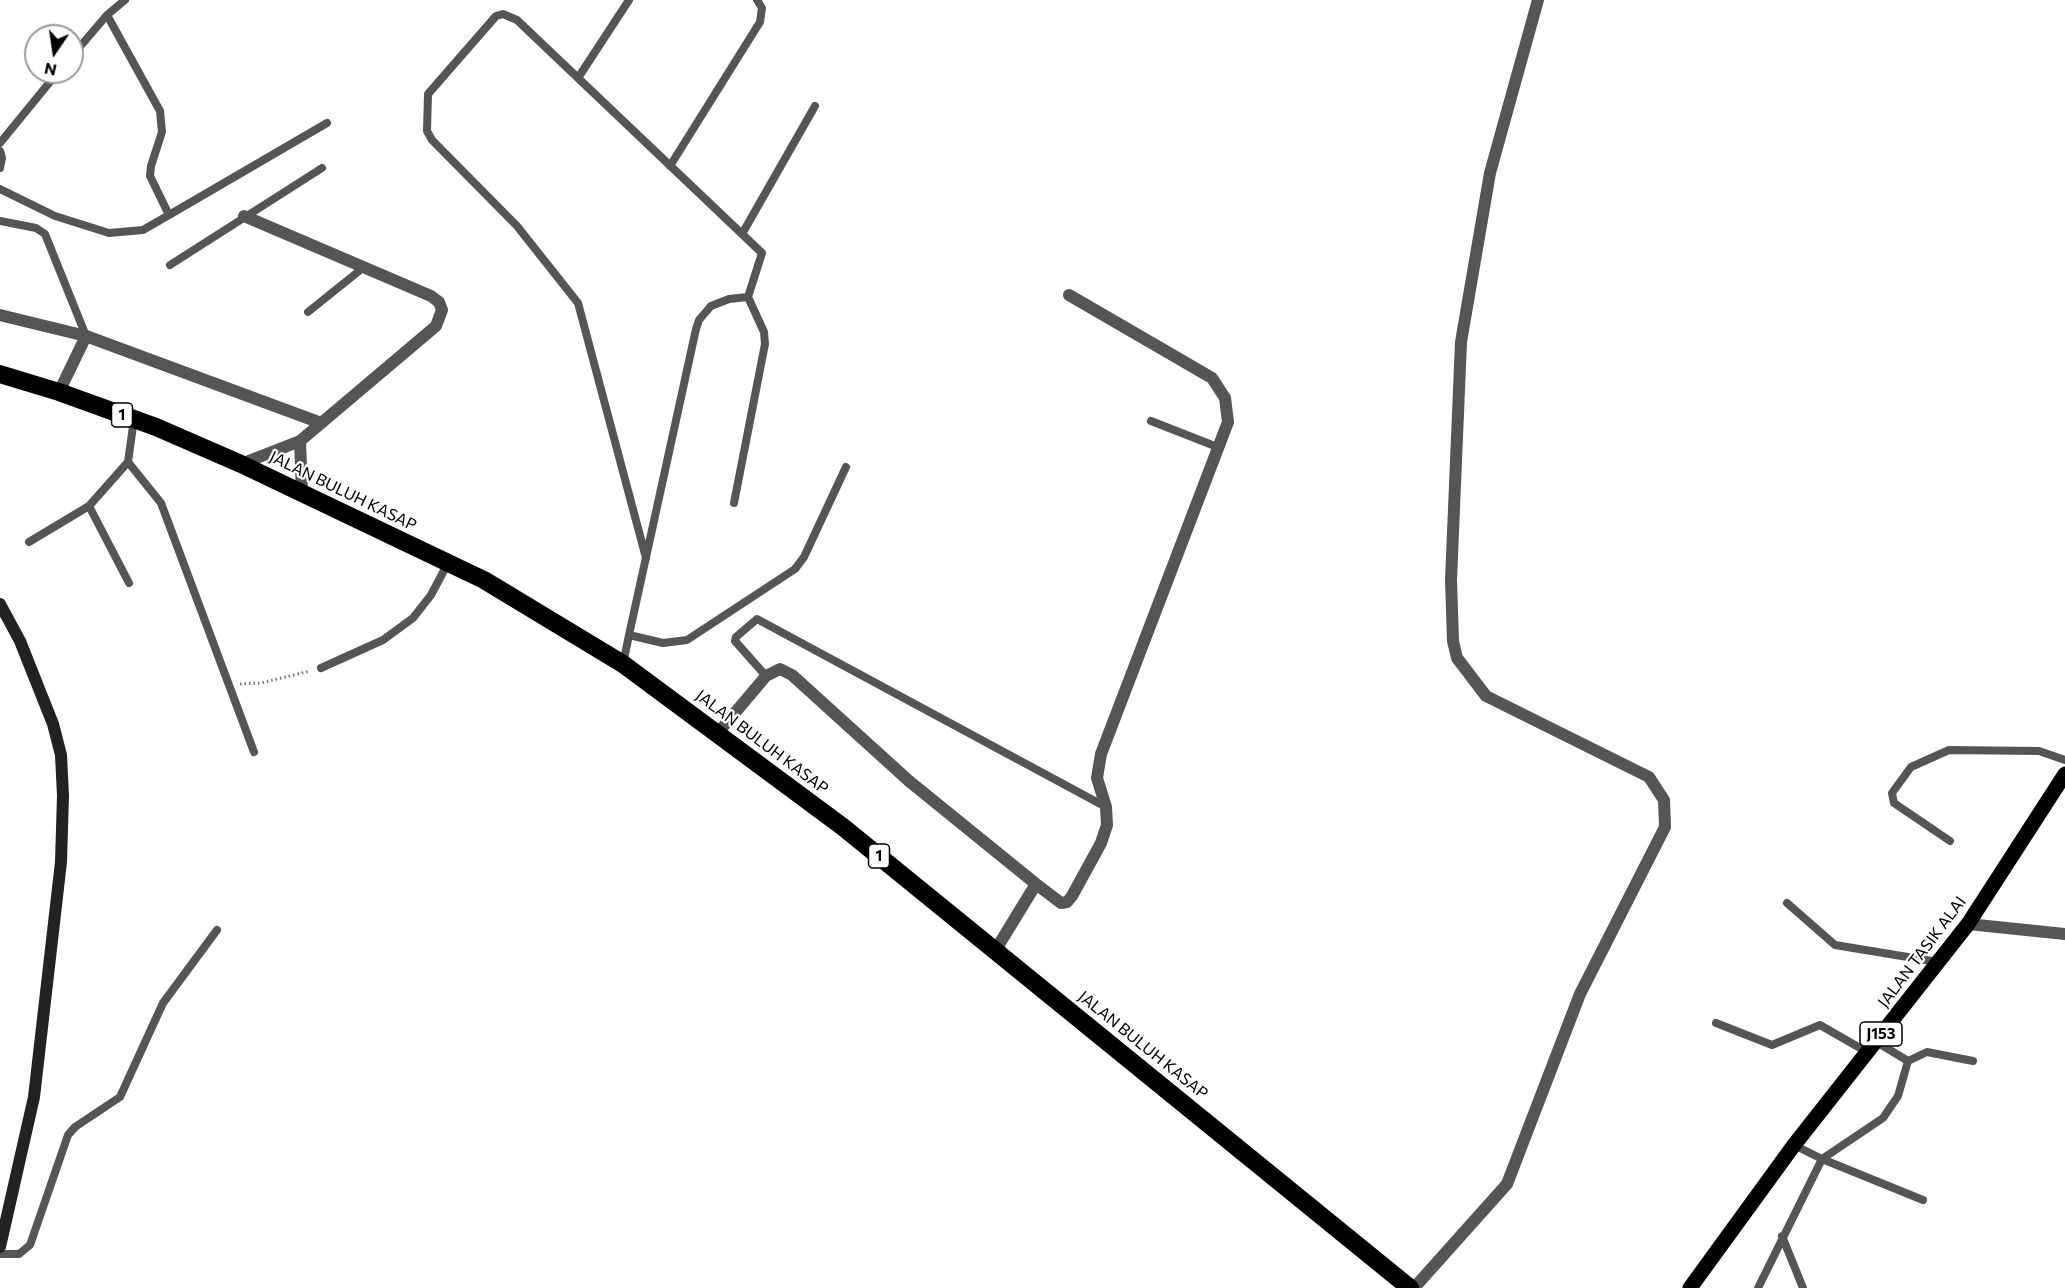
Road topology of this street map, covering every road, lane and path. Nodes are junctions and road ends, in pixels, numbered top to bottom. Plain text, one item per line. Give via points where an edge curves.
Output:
1 (125, 0) edge
2 (629, 0) edge
3 (757, 0) edge
4 (1538, 0) edge
5 (107, 15) junction
6 (84, 42) edge
7 (578, 78) junction
8 (48, 84) edge
9 (815, 106) dead end
10 (327, 123) dead end
11 (0, 143) edge
12 (0, 151) edge
13 (670, 166) junction
14 (0, 168) edge
15 (322, 168) dead end
16 (0, 189) edge
17 (169, 215) junction
18 (244, 216) junction
19 (0, 221) edge
20 (742, 234) junction
21 (170, 265) dead end
22 (364, 267) junction
23 (1069, 295) dead end
24 (748, 297) junction
25 (308, 312) dead end
26 (0, 315) edge
27 (86, 336) junction
28 (0, 374) edge
29 (59, 392) junction
30 (134, 419) junction
31 (1150, 421) dead end
32 (321, 423) junction
33 (300, 441) junction
34 (1220, 448) junction
35 (128, 462) junction
36 (241, 464) junction
37 (846, 467) dead end
38 (302, 493) junction
39 (734, 503) dead end
40 (89, 506) junction
41 (29, 542) dead end
42 (646, 558) junction
43 (448, 563) junction
44 (129, 583) dead end
45 (0, 604) edge
46 (629, 635) junction
47 (623, 664) junction
48 (321, 668) joint
49 (766, 676) junction
50 (228, 685) junction
51 (717, 734) junction
52 (254, 752) dead end
53 (2065, 760) edge
54 (2065, 774) edge
55 (1106, 807) junction
56 (1950, 841) dead end
57 (1036, 884) junction
58 (1787, 903) dead end
59 (1968, 924) junction
60 (217, 930) dead end
61 (2065, 934) edge
62 (995, 951) junction
63 (1938, 962) junction
64 (1716, 1023) dead end
65 (1871, 1047) junction
66 (1908, 1061) junction
67 (1973, 1061) dead end
68 (1794, 1145) junction
69 (1822, 1159) junction
70 (1923, 1200) dead end
71 (1782, 1236) junction
72 (0, 1247) edge
73 (0, 1254) edge
74 (1412, 1288) edge
75 (1690, 1288) edge
76 (1758, 1288) edge
77 (1803, 1288) edge

1 - 5 lane
2 - 7 lane
3 - 13 lane via 762,8 760,22
4 - 74 street via 1490,173 1461,342 1451,580 1453,641 1461,663 1477,688 1490,699 1648,777 1664,800 1665,827 1580,994 1507,1184
5 - 6 lane
5 - 17 lane via 160,111 162,132 150,176
7 - 13 lane
7 - 42 lane via 517,20 496,16 429,94 427,131 517,226 578,303
8 - 11 lane
9 - 20 lane
10 - 17 lane
12 - 14 lane
13 - 20 lane
15 - 18 lane
16 - 17 lane via 55,216 109,233 143,230
18 - 21 lane
18 - 22 street
19 - 27 lane via 36,228 45,234
20 - 24 lane via 762,253
22 - 25 lane
22 - 32 street via 431,296 439,302 441,319
23 - 34 street via 1212,378 1220,387 1228,410
24 - 39 lane via 764,332 765,344
24 - 42 lane via 720,301 699,320
26 - 27 street
27 - 29 street
27 - 32 street
28 - 29 highway, JALAN BULUH KASAP / 1
29 - 30 highway, JALAN BULUH KASAP / 1
30 - 35 lane
30 - 36 highway, JALAN BULUH KASAP / 1
31 - 34 lane
32 - 33 street
33 - 36 street
33 - 38 street
34 - 55 street via 1101,754 1097,778
35 - 40 lane
35 - 50 lane via 161,503
36 - 38 highway, JALAN BULUH KASAP / 1
37 - 46 lane via 795,569 687,640 663,644
38 - 43 highway, JALAN BULUH KASAP / 1
40 - 41 lane
40 - 44 lane
42 - 46 lane
43 - 47 highway, JALAN BULUH KASAP / 1 via 484,580
43 - 48 lane via 413,618 383,640
45 - 72 street via 20,641 53,724 61,755 63,796 61,862 35,1086
46 - 47 lane
47 - 51 highway, JALAN BULUH KASAP / 1
48 - 50 path via 261,683
49 - 51 street
49 - 55 lane via 735,641 757,619
49 - 57 street via 780,669 792,675 909,781
50 - 52 lane
51 - 62 highway, JALAN BULUH KASAP / 1 via 843,827
53 - 56 lane via 2039,751 1949,750 1911,767 1892,793 1894,803
54 - 59 main road, JALAN TASIK ALAI / J153
55 - 57 street via 1105,834 1067,902 1061,903
57 - 62 street
58 - 63 lane via 1835,945
59 - 61 street
59 - 63 main road, JALAN TASIK ALAI / J153
60 - 73 lane via 165,1000 124,1092 68,1135 30,1245 19,1254
62 - 74 highway, JALAN BULUH KASAP / 1
63 - 65 main road, JALAN TASIK ALAI / J153
64 - 65 lane via 1772,1045 1820,1026
65 - 66 lane
65 - 68 main road, JALAN TASIK ALAI / J153
66 - 67 lane via 1927,1052
66 - 69 lane via 1898,1096 1882,1118
68 - 69 lane
68 - 75 main road, JALAN TASIK ALAI / J153
69 - 70 lane
69 - 71 lane
71 - 76 lane
71 - 77 lane

